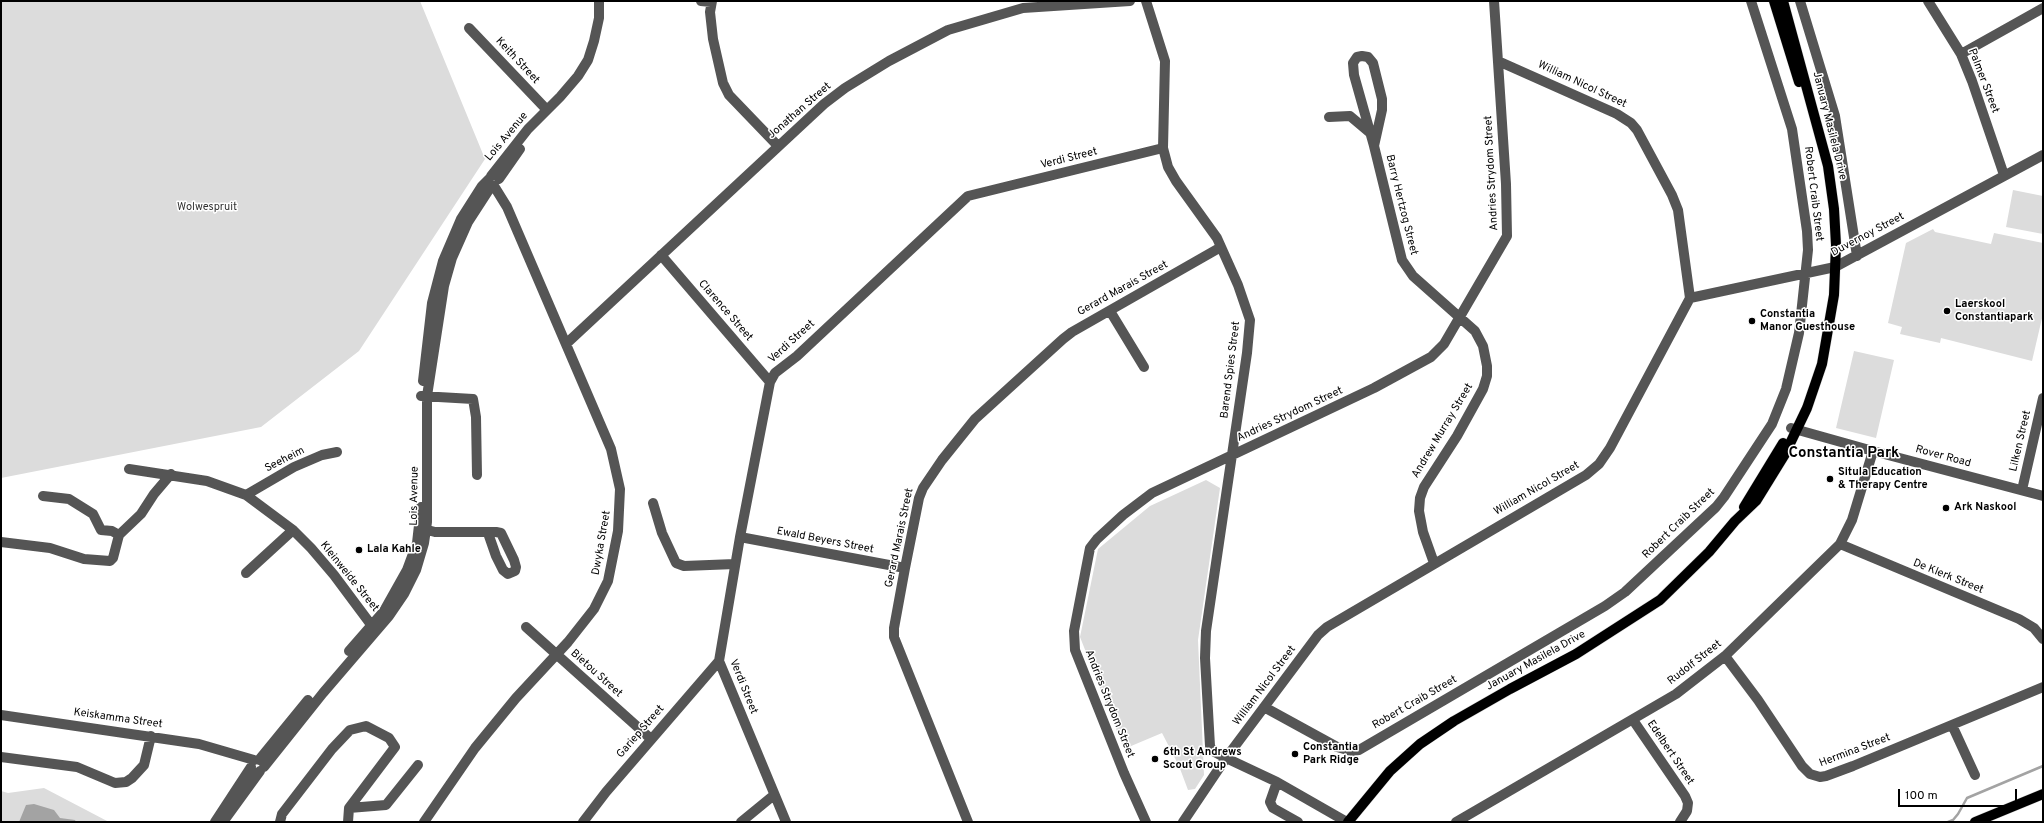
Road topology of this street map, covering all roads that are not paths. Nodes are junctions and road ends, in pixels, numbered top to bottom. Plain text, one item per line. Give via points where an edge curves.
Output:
1 (599, 1) edge
2 (708, 1) edge
3 (1130, 1) edge
4 (1146, 1) edge
5 (1494, 1) edge
6 (1751, 1) edge
7 (1774, 1) edge
8 (1783, 1) edge
9 (1800, 1) edge
10 (1928, 1) edge
11 (2043, 8) edge
12 (470, 28) dead end
13 (1961, 54) junction
14 (1498, 61) junction
15 (545, 112) junction
16 (1329, 117) dead end
17 (1370, 133) junction
18 (778, 146) junction
19 (1374, 146) junction
20 (1163, 148) junction
21 (2043, 155) edge
22 (2004, 175) junction
23 (494, 181) junction
24 (1221, 247) junction
25 (662, 255) junction
26 (1857, 256) junction
27 (1833, 268) junction
28 (1806, 274) junction
29 (1690, 298) junction
30 (1110, 311) junction
31 (1460, 318) junction
32 (567, 342) junction
33 (1144, 367) dead end
34 (770, 382) junction
35 (424, 396) junction
36 (2043, 398) edge
37 (1794, 429) junction
38 (338, 452) dead end
39 (1873, 452) junction
40 (1232, 455) junction
41 (129, 469) dead end
42 (171, 474) junction
43 (477, 476) dead end
44 (2022, 490) junction
45 (246, 495) junction
46 (43, 496) dead end
47 (2043, 496) edge
48 (653, 503) dead end
49 (423, 529) junction
50 (293, 530) junction
51 (488, 533) dead end
52 (119, 535) junction
53 (740, 537) junction
54 (1, 542) edge
55 (1840, 544) junction
56 (1434, 563) junction
57 (735, 564) junction
58 (905, 568) junction
59 (246, 573) dead end
60 (526, 627) dead end
61 (374, 628) junction
62 (2043, 639) edge
63 (556, 655) junction
64 (1725, 656) junction
65 (718, 661) junction
66 (2043, 687) edge
67 (1264, 708) junction
68 (1, 715) edge
69 (1633, 720) junction
70 (1952, 725) junction
71 (150, 736) junction
72 (651, 739) junction
73 (1, 757) edge
74 (1226, 758) junction
75 (257, 765) junction
76 (418, 765) dead end
77 (1976, 775) dead end
78 (1277, 782) junction
79 (2043, 794) edge
80 (774, 795) junction
81 (349, 808) junction
82 (215, 822) edge
83 (224, 822) edge
84 (280, 822) edge
85 (348, 822) edge
86 (424, 822) edge
87 (583, 822) edge
88 (741, 822) edge
89 (786, 822) edge
90 (968, 822) edge
91 (1146, 822) edge
92 (1183, 822) edge
93 (1298, 822) edge
94 (1348, 822) edge
95 (1456, 822) edge
96 (1680, 822) edge
97 (1975, 822) edge

1 - 15 street, Lois Avenue via 597,30 588,60 578,76
2 - 18 street via 723,83 729,95
3 - 18 street, Jonathan Street via 1023,8 948,30 845,88
4 - 20 street, Barend Spies Street via 1165,61
5 - 14 street, Andries Strydom Street
6 - 28 street, Robert Craib Street via 1792,129 1807,231
7 - 27 main road, January Masilela Drive via 1821,162
8 - 27 main road, January Masilela Drive via 1831,181 1836,226
9 - 26 street via 1835,116
10 - 13 street, Palmer Street
11 - 13 street
12 - 15 street, Keith Street
13 - 22 street, Palmer Street
14 - 29 street, William Nicol Street via 1617,114 1637,130 1678,210
14 - 31 street, Andries Strydom Street via 1507,236
15 - 23 street, Lois Avenue via 533,133
16 - 17 street via 1350,116
17 - 19 street, Barry Hertzog Street
17 - 19 street, Barry Hertzog Street via 1353,67 1355,60 1362,56 1368,57 1373,63 1382,99
18 - 25 street, Jonathan Street
19 - 31 street, Barry Hertzog Street via 1404,264 1413,276
20 - 24 street, Barend Spies Street via 1174,178 1213,231
20 - 34 street, Verdi Street via 968,196 775,374
21 - 22 street, Duvernoy Street
22 - 26 street, Duvernoy Street
23 - 32 street, Dwyka Street
23 - 35 street, Lois Avenue via 468,222 447,273
24 - 30 street, Gerard Marais Street
24 - 40 street, Barend Spies Street via 1250,320
25 - 32 street, Jonathan Street
25 - 34 street, Clarence Street
26 - 27 street, Duvernoy Street
27 - 28 street, Duvernoy Street
27 - 37 main road, January Masilela Drive via 1834,295 1822,364 1812,396
28 - 29 street, Duvernoy Street
28 - 67 street, Robert Craib Street via 1793,363 1772,424 1716,507 1626,592 1359,750 1351,751 1337,747
29 - 56 street, William Nicol Street via 1599,464 1586,475
30 - 33 street
30 - 58 street, Gerard Marais Street via 1072,332 1054,346 975,419 942,460 927,479 919,498
31 - 40 street, Andries Strydom Street via 1444,344 1431,357 1358,396
31 - 56 street, Andrew Murray Street via 1479,338 1486,360 1487,376 1479,397 1424,487 1420,498 1419,512 1423,532
32 - 63 street, Dwyka Street via 611,449 621,506 614,557 603,593 583,624
34 - 53 street, Verdi Street
35 - 43 street via 470,398 474,401
35 - 49 street, Lois Avenue via 428,495
36 - 44 street, Lilken Street
37 - 39 street, Rover Road
37 - 94 main road, January Masilela Drive via 1761,495 1709,552 1660,600 1576,654 1485,703 1420,744 1390,771
38 - 45 street, Seeheim via 322,455 294,467
39 - 44 street, Rover Road
39 - 55 street, Rudolf Street via 1852,520
40 - 74 street, Barend Spies Street via 1205,647 1209,740 1213,751
40 - 91 street, Andries Strydom Street via 1145,497 1090,548 1074,631 1075,650
41 - 42 street, Kleinweide Street
42 - 45 street, Kleinweide Street via 207,481
42 - 52 street via 141,514
44 - 47 street, Rover Road
45 - 50 street, Kleinweide Street
46 - 52 street via 69,499 93,514 101,530
48 - 57 street via 662,533 676,563 684,566
49 - 51 street
49 - 61 street, Lois Avenue via 421,556 404,594 389,616
50 - 59 street
50 - 61 street, Kleinweide Street via 334,575
52 - 54 street via 110,561 84,560 50,548
53 - 57 street, Verdi Street
53 - 58 street, Ewald Beyers Street
55 - 62 street, De Klerk Street via 2019,619 2034,628
55 - 64 street, Rudolf Street
56 - 67 street, William Nicol Street via 1327,627 1318,635
57 - 65 street, Verdi Street
58 - 90 street, Gerard Marais Street via 894,637
60 - 63 street, Bietou Street
61 - 75 street, Lois Avenue via 323,693
63 - 72 street, Bietou Street
63 - 86 street, Dwyka Street via 475,748
64 - 69 street, Rudolf Street via 1686,688
64 - 70 street, Hermina Street via 1806,772 1815,776 1826,776
65 - 72 street, Gariep Street
65 - 80 street, Verdi Street
66 - 70 street, Hermina Street
67 - 74 street, William Nicol Street
68 - 71 street, Keiskamma Street
69 - 95 street, Rudolf Street
69 - 96 street, Edelbert Street via 1685,796 1688,803 1687,812
70 - 77 street
71 - 73 street via 144,765 126,782 115,783 77,767
71 - 75 street, Keiskamma Street via 199,744 231,753
72 - 87 street, Gariep Street
74 - 78 street, Barend Spies Street
74 - 92 street, William Nicol Street
75 - 82 street, Lois Avenue
75 - 83 street, Lois Avenue
76 - 81 street via 386,805
78 - 93 street via 1270,802 1273,808
78 - 94 street, Barend Spies Street
79 - 97 main road
80 - 88 street
80 - 89 street, Verdi Street
81 - 84 street via 395,746 389,738 366,726 350,730 332,749 282,814
81 - 85 street

